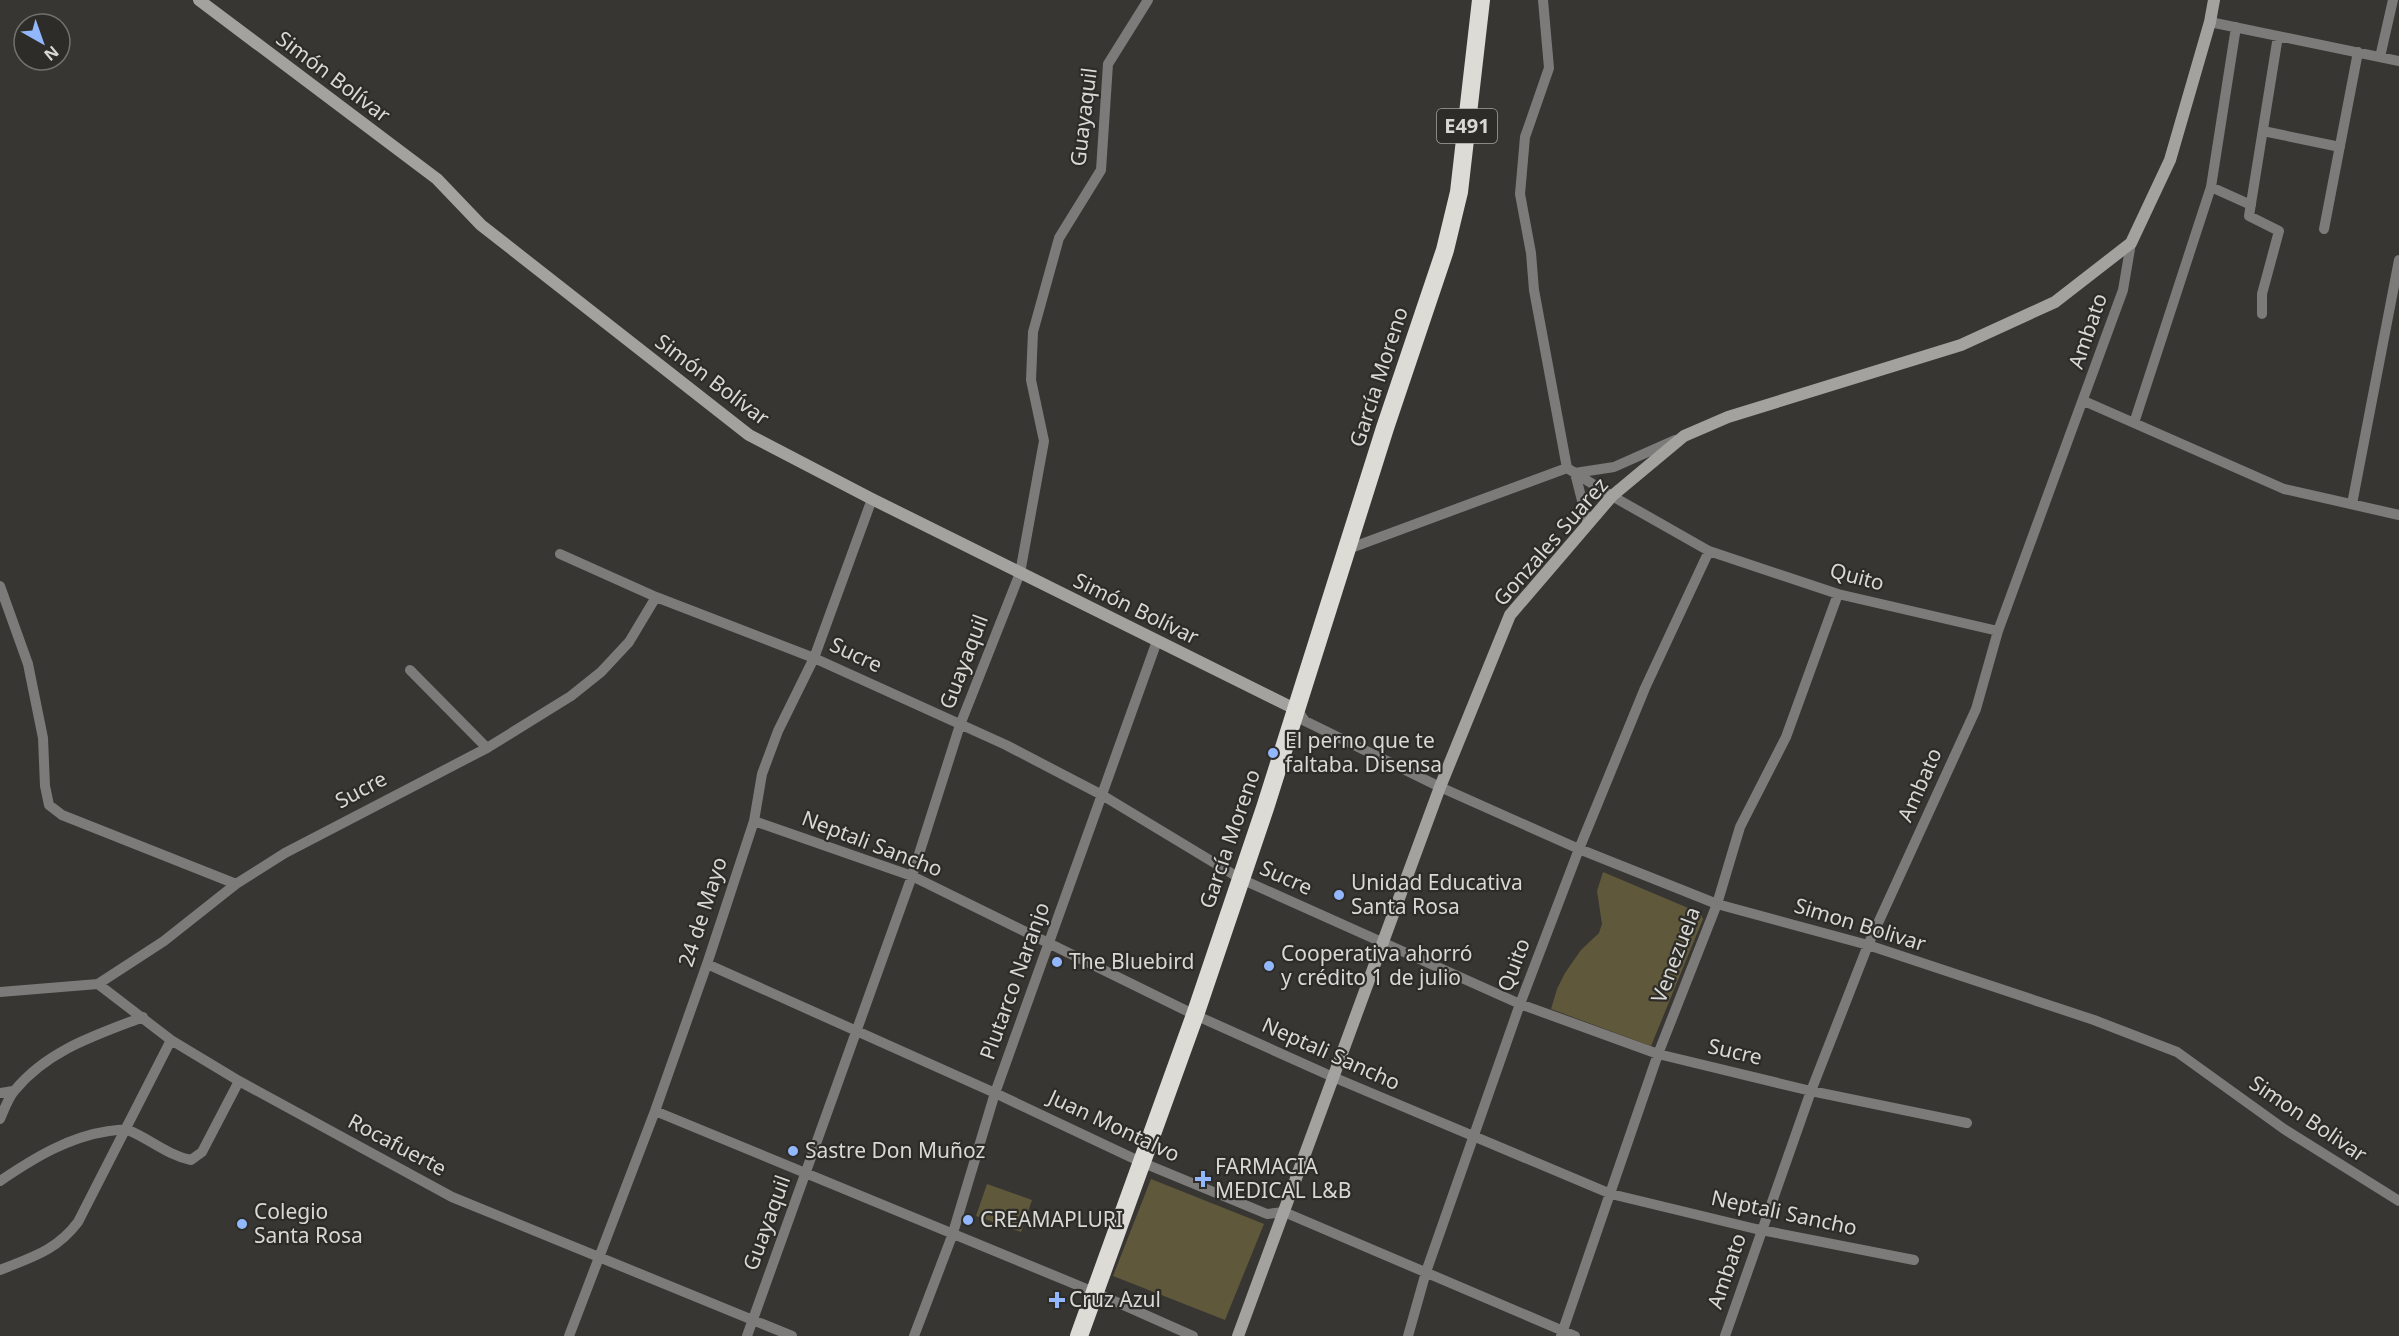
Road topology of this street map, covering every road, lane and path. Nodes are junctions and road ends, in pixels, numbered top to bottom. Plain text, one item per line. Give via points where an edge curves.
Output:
1 (199, 0) edge
2 (1148, 0) edge
3 (1481, 0) edge
4 (1543, 0) edge
5 (2214, 0) edge
6 (2393, 0) edge
7 (2210, 22) junction
8 (2236, 27) junction
9 (2278, 36) junction
10 (2358, 52) junction
11 (2380, 57) junction
12 (2399, 61) edge
13 (2263, 131) junction
14 (2340, 147) junction
15 (2211, 187) junction
16 (2251, 205) junction
17 (2324, 229) dead end
18 (2131, 243) junction
19 (2399, 260) edge
20 (2262, 314) dead end
21 (2084, 401) junction
22 (2134, 423) junction
23 (1684, 436) junction
24 (1571, 470) junction
25 (1612, 496) junction
26 (872, 499) junction
27 (2352, 504) junction
28 (2399, 515) edge
29 (1588, 524) junction
30 (1348, 549) junction
31 (1709, 551) junction
32 (560, 554) dead end
33 (1020, 573) junction
34 (0, 586) edge
35 (1838, 594) junction
36 (656, 597) junction
37 (1998, 631) junction
38 (1157, 641) junction
39 (814, 658) junction
40 (410, 670) dead end
41 (1297, 710) junction
42 (960, 725) junction
43 (487, 748) junction
44 (1440, 787) junction
45 (1102, 795) junction
46 (754, 820) junction
47 (1579, 849) junction
48 (912, 876) junction
49 (1240, 879) junction
50 (237, 884) junction
51 (1717, 904) junction
52 (1382, 942) junction
53 (1048, 945) junction
54 (1868, 945) junction
55 (707, 964) junction
56 (98, 984) junction
57 (0, 992) edge
58 (1520, 1004) junction
59 (1195, 1015) junction
60 (143, 1017) junction
61 (856, 1030) junction
62 (171, 1040) junction
63 (1658, 1054) junction
64 (1333, 1077) junction
65 (240, 1081) junction
66 (13, 1091) junction
67 (1811, 1091) junction
68 (0, 1093) edge
69 (995, 1093) junction
70 (655, 1111) junction
71 (0, 1119) edge
72 (1967, 1123) dead end
73 (125, 1129) junction
74 (1474, 1138) junction
75 (1141, 1162) junction
76 (805, 1174) junction
77 (0, 1181) edge
78 (1611, 1194) junction
79 (2399, 1202) edge
80 (1284, 1212) junction
81 (1762, 1230) junction
82 (952, 1236) junction
83 (598, 1257) junction
84 (1914, 1260) dead end
85 (0, 1270) edge
86 (1426, 1272) junction
87 (1094, 1292) junction
88 (753, 1320) junction
89 (1562, 1334) edge
90 (569, 1336) edge
91 (747, 1336) edge
92 (792, 1336) edge
93 (914, 1336) edge
94 (1079, 1336) edge
95 (1193, 1336) edge
96 (1238, 1336) edge
97 (1408, 1336) edge
98 (1575, 1336) edge
99 (1725, 1336) edge

1 - 26 street, Simón Bolívar via 436,179 481,225 749,435
2 - 33 street, Guayaquil via 1108,64 1101,170 1059,238 1033,332 1031,380 1044,441
3 - 30 highway, García Moreno / E491 via 1459,192 1445,250
4 - 24 street via 1549,68 1525,137 1520,194 1534,290
5 - 7 street
6 - 11 street
7 - 8 street
7 - 18 street via 2170,160
8 - 9 street
8 - 15 street
9 - 10 street
9 - 13 street
10 - 11 street
10 - 14 street
11 - 12 street
13 - 14 street
13 - 16 street
14 - 17 street
15 - 16 street
15 - 22 street
16 - 20 street via 2249,216 2278,231 2262,294
18 - 21 street, Ambato via 2123,290
18 - 23 street, Gonzales Suarez via 2055,302 1961,345 1728,417
19 - 27 street
21 - 22 street
21 - 37 street, Ambato
22 - 27 street via 2284,489
23 - 24 street via 1614,467
23 - 25 street, Gonzales Suarez
24 - 25 street, Quito
24 - 29 street
24 - 30 street
25 - 29 street, Gonzales Suarez
25 - 31 street, Quito
26 - 33 street, Simón Bolívar
26 - 39 street, 24 de Mayo
27 - 28 street
29 - 44 street, Gonzales Suarez via 1510,615
30 - 41 highway, García Moreno / E491
31 - 35 street, Quito
31 - 47 street, Quito
32 - 36 street, Sucre
33 - 38 street, Simón Bolívar
33 - 42 street, Guayaquil
34 - 50 street via 28,664 43,738 49,805 62,815
35 - 37 street, Quito
35 - 51 street, Venezuela via 1786,736 1740,827
36 - 39 street, Sucre
36 - 43 street, Sucre via 629,642 601,672 544,714
37 - 54 street, Ambato via 1976,709
38 - 41 street, Simón Bolívar
38 - 45 street, Plutarco Naranjo
39 - 42 street, Sucre
39 - 46 street, 24 de Mayo via 762,774
40 - 43 street
41 - 44 street, Simon Bolivar via 1305,721
41 - 49 highway, García Moreno / E491
42 - 45 street, Sucre via 1006,744
42 - 48 street, Guayaquil
43 - 50 street, Sucre via 285,853
44 - 47 street, Simon Bolivar
44 - 52 street, Gonzales Suarez
45 - 49 street, Sucre
45 - 53 street, Plutarco Naranjo
46 - 48 street, Neptali Sancho
46 - 55 street, 24 de Mayo
47 - 51 street, Simon Bolivar
47 - 58 street, Quito
48 - 53 street, Neptali Sancho
48 - 61 street, Guayaquil
49 - 52 street, Sucre
49 - 59 highway, García Moreno / E491
50 - 56 street, Sucre via 164,941
51 - 54 street, Simon Bolivar
51 - 63 street, Venezuela
52 - 58 street, Sucre
52 - 64 street, Gonzales Suarez
53 - 59 street, Neptali Sancho
53 - 69 street, Plutarco Naranjo
54 - 67 street, Ambato
54 - 79 street, Simon Bolivar via 2094,1020 2176,1052 2284,1129
55 - 61 street, Juan Montalvo
55 - 70 street, 24 de Mayo
56 - 57 street
56 - 60 street, Rocafuerte
58 - 63 street, Sucre
58 - 74 street, Quito
59 - 64 street, Neptali Sancho
59 - 75 highway, García Moreno / E491
60 - 62 street, Rocafuerte
60 - 66 street via 75,1043 40,1064
61 - 69 street, Juan Montalvo
61 - 76 street, Guayaquil
62 - 65 street, Rocafuerte
62 - 73 street
63 - 67 street, Sucre
63 - 78 street, Venezuela
64 - 74 street, Neptali Sancho
64 - 80 street, Gonzales Suarez
65 - 73 street via 202,1152 191,1160
65 - 83 street, Rocafuerte via 452,1197
66 - 68 street
66 - 71 street
67 - 72 street, Sucre
67 - 81 street, Ambato
69 - 75 street, Juan Montalvo
69 - 82 street, Plutarco Naranjo
70 - 76 street
70 - 83 street, 24 de Mayo
73 - 77 street via 65,1143
73 - 85 street via 68,1236 54,1247
74 - 78 street, Neptali Sancho
74 - 86 street, Quito
75 - 80 street, Juan Montalvo via 1267,1214
75 - 87 highway, García Moreno / E491
76 - 82 street
76 - 88 street, Guayaquil
78 - 81 street, Neptali Sancho
78 - 89 street, Venezuela
80 - 86 street, Juan Montalvo
80 - 96 street, Gonzales Suarez
81 - 84 street, Neptali Sancho
81 - 99 street, Ambato
82 - 87 street
82 - 93 street, Plutarco Naranjo
83 - 88 street, Rocafuerte
83 - 90 street, 24 de Mayo
86 - 89 street, Juan Montalvo
86 - 97 street, Quito
87 - 94 highway, García Moreno / E491
87 - 95 street
88 - 91 street, Guayaquil
88 - 92 street, Rocafuerte
89 - 98 street, Juan Montalvo

